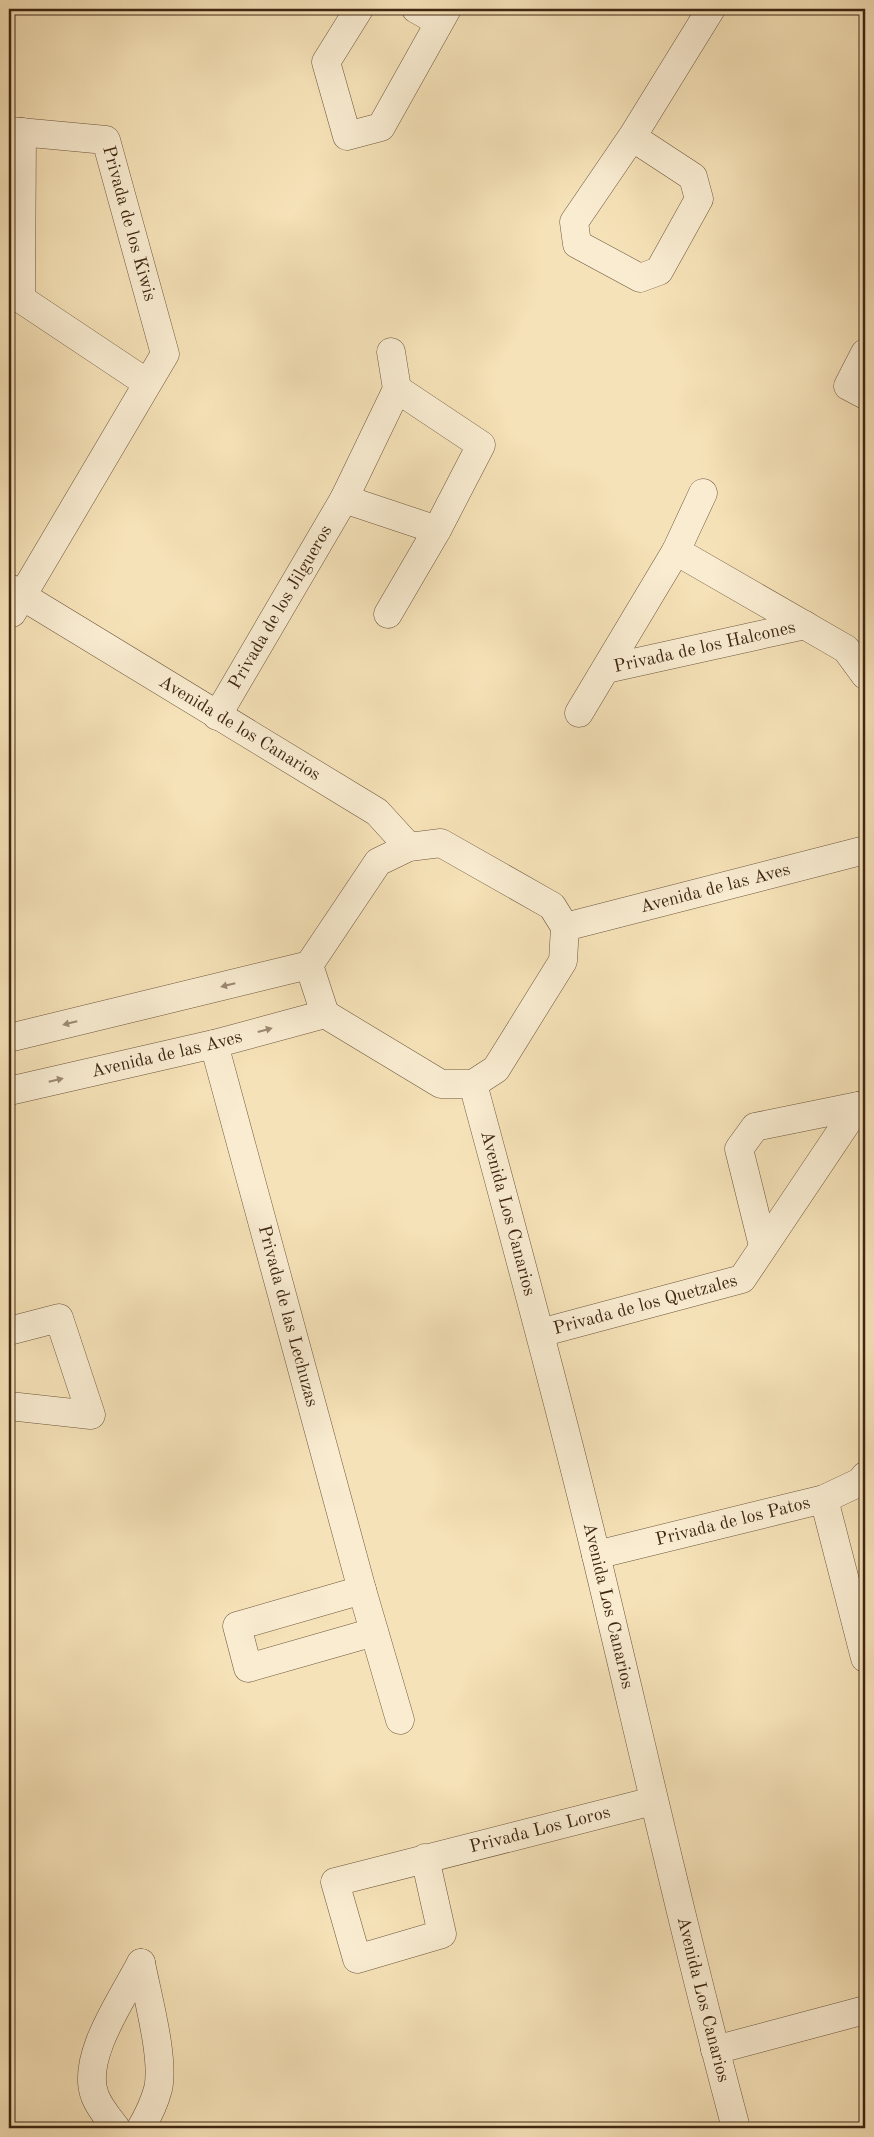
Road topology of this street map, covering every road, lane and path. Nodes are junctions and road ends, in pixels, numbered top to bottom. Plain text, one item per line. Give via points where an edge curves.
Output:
1 (359, 9) edge
2 (711, 9) edge
3 (434, 13) edge
4 (15, 131) edge
5 (632, 137) junction
6 (391, 352) dead end
7 (865, 354) edge
8 (147, 383) junction
9 (397, 389) junction
10 (865, 395) edge
11 (703, 493) dead end
12 (344, 499) junction
13 (437, 530) junction
14 (676, 551) junction
15 (13, 602) edge
16 (388, 614) dead end
17 (805, 625) junction
18 (606, 669) junction
19 (865, 675) edge
20 (579, 713) dead end
21 (217, 716) junction
22 (408, 846) junction
23 (865, 850) edge
24 (565, 928) junction
25 (310, 965) junction
26 (324, 1014) junction
27 (9, 1038) edge
28 (214, 1044) junction
29 (473, 1084) junction
30 (9, 1091) edge
31 (861, 1106) edge
32 (764, 1246) junction
33 (9, 1332) edge
34 (540, 1333) junction
35 (9, 1406) edge
36 (865, 1476) edge
37 (824, 1499) junction
38 (596, 1555) junction
39 (362, 1590) junction
40 (862, 1624) edge
41 (374, 1632) junction
42 (865, 1658) edge
43 (400, 1720) dead end
44 (653, 1800) junction
45 (425, 1858) dead end
46 (865, 2010) edge
47 (715, 2050) junction
48 (116, 2128) edge
49 (141, 2128) edge
50 (736, 2128) edge

1 - 3 street via 326,62 347,136 380,127
2 - 5 street
4 - 8 street, Privada de los Kiwis via 21,299
4 - 8 street, Privada de los Kiwis via 106,140 165,354
5 - 5 street via 574,222 577,244 640,278 659,271 699,199 693,177
6 - 9 street
7 - 10 street via 848,386
8 - 15 street, Privada de los Kiwis
9 - 12 street, Privada de los Jilgueros
9 - 13 street via 481,445
11 - 14 street, Privada de los Halcones
12 - 13 street
12 - 21 street, Privada de los Jilgueros
13 - 16 street
14 - 17 street, Privada de los Halcones
14 - 18 street, Privada de los Halcones
15 - 21 street, Avenida de los Canarios via 62,621
17 - 18 street, Privada de los Halcones
17 - 19 street, Privada de los Halcones via 846,649
18 - 20 street, Privada de los Halcones
21 - 22 street, Avenida de los Canarios via 377,812
22 - 24 street via 441,842 552,906
22 - 25 street via 378,862
23 - 24 street, Avenida de las Aves
24 - 29 street via 563,960 496,1069
25 - 26 street
25 -> 27 street
28 -> 26 street, Avenida de las Aves
26 - 29 street via 441,1084
30 -> 28 street, Avenida de las Aves
28 - 39 street, Privada de las Lechuzas
29 - 34 street, Avenida Los Canarios
31 - 32 street, Privada de los Quetzales
31 - 32 street, Privada de los Quetzales via 755,1128 739,1149
32 - 34 street, Privada de los Quetzales via 742,1279
33 - 35 street via 59,1318 91,1415
34 - 38 street, Avenida Los Canarios
36 - 37 street, Privada de los Patos via 860,1482
37 - 38 street, Privada de los Patos
37 - 40 street
38 - 44 street, Avenida Los Canarios
39 - 41 street, Privada de las Lechuzas
39 - 41 street via 237,1626 248,1668
40 - 42 street
41 - 43 street, Privada de las Lechuzas
44 - 45 street, Privada Los Loros
44 - 47 street, Avenida Los Canarios
46 - 47 street
47 - 50 street, Avenida Los Canarios
48 - 49 street via 95,2097 90,2072 96,2048 142,1963 159,2060 158,2088 151,2112

